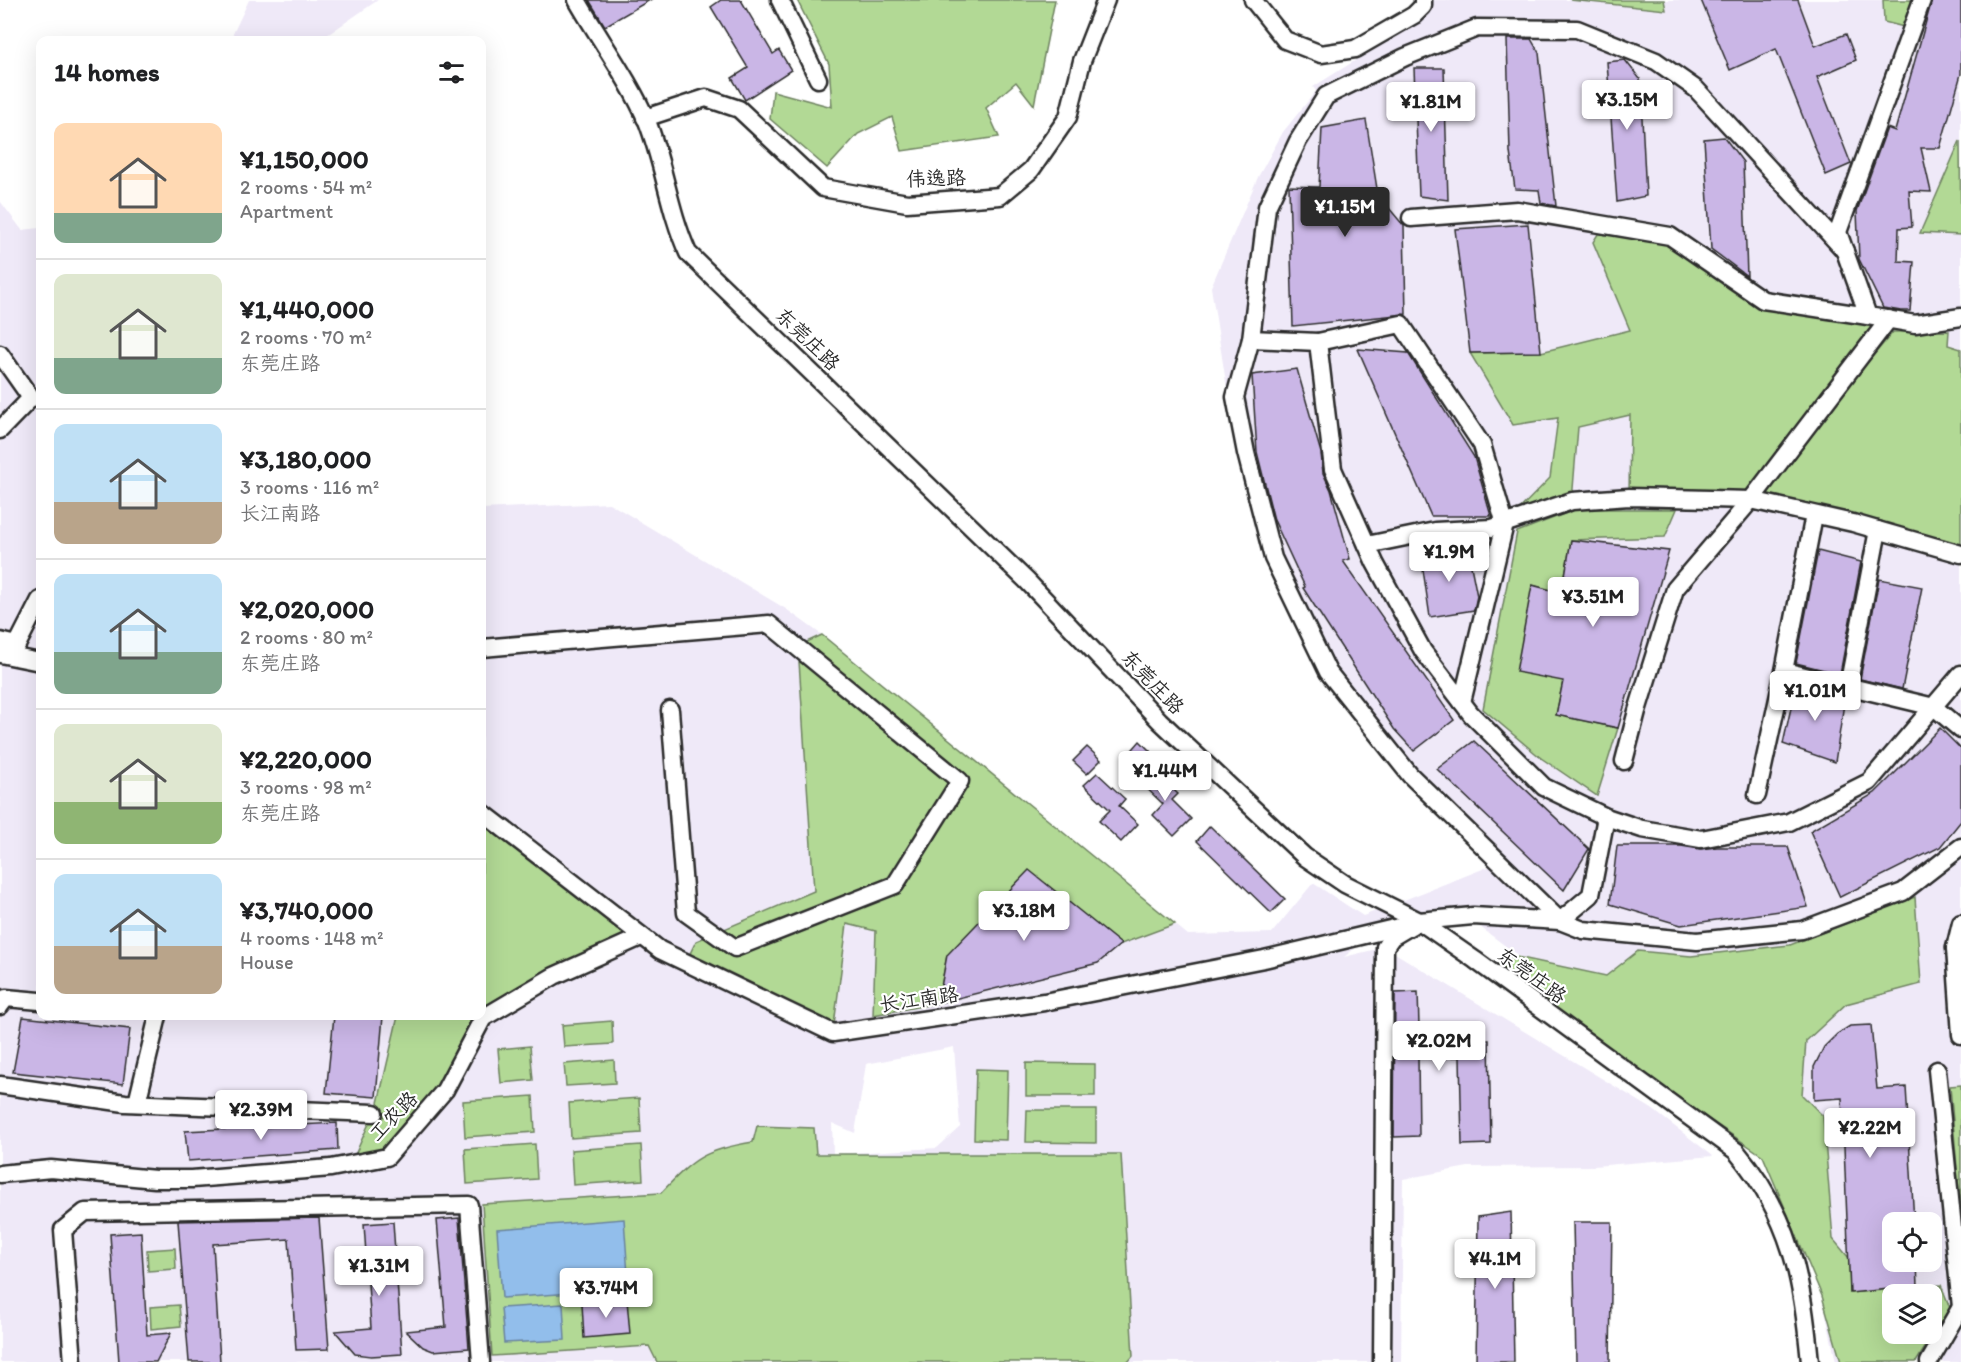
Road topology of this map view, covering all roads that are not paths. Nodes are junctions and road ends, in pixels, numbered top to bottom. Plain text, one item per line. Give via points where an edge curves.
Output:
1 (577, 0) edge
2 (780, 0) edge
3 (1106, 0) edge
4 (1253, 0) edge
5 (1423, 0) edge
6 (1922, 0) edge
7 (818, 79) dead end
8 (645, 118) junction
9 (1411, 218) dead end
10 (1845, 251) junction
11 (1868, 316) junction
12 (1961, 316) edge
13 (1889, 319) junction
14 (1251, 339) junction
15 (1318, 342) junction
16 (0, 354) edge
17 (0, 430) edge
18 (1751, 500) junction
19 (1814, 515) junction
20 (1505, 524) junction
21 (1878, 530) junction
22 (1367, 545) junction
23 (1961, 554) edge
24 (36, 608) edge
25 (0, 641) edge
26 (486, 648) edge
27 (0, 654) edge
28 (36, 661) edge
29 (1784, 671) junction
30 (1961, 674) edge
31 (1848, 687) junction
32 (1462, 702) junction
33 (1934, 707) junction
34 (670, 710) dead end
35 (1961, 730) edge
36 (1624, 761) dead end
37 (1757, 795) dead end
38 (486, 815) edge
39 (1606, 817) junction
40 (1961, 846) edge
41 (1419, 921) junction
42 (1560, 921) junction
43 (1961, 923) edge
44 (641, 937) junction
45 (1958, 948) edge
46 (1959, 990) edge
47 (36, 1001) edge
48 (0, 1006) edge
49 (486, 1016) edge
50 (157, 1020) edge
51 (482, 1020) edge
52 (1961, 1035) edge
53 (1937, 1070) dead end
54 (0, 1085) edge
55 (137, 1103) junction
56 (374, 1113) dead end
57 (0, 1174) edge
58 (1961, 1307) edge
59 (73, 1362) edge
60 (481, 1362) edge
61 (1382, 1362) edge
62 (1810, 1362) edge
63 (1929, 1362) edge

1 - 8 street, 东莞庄路
2 - 7 street
3 - 8 street, 伟逸路 via 1082,61 1068,117 1031,170 1000,196 907,202 823,188 739,109 706,98
4 - 5 street via 1285,40 1321,54 1356,49 1414,15 1423,6
6 - 10 street via 1838,232
8 - 41 street, 东莞庄路 via 688,253 961,515 1160,721 1281,836 1345,884
9 - 11 street via 1517,210 1670,236 1763,300
10 - 11 street
10 - 14 street via 1696,89 1656,61 1577,29 1477,28 1326,96 1298,141 1267,207
11 - 13 street
12 - 13 street via 1915,324
13 - 18 street
14 - 15 street
14 - 42 street via 1235,398 1246,453 1273,558 1328,672 1410,775
15 - 20 street via 1401,324 1482,445
15 - 22 street via 1333,469
16 - 17 street via 31,398
18 - 19 street
18 - 20 street via 1629,497 1572,501
18 - 36 street via 1675,588
19 - 21 street
19 - 29 street
20 - 22 street via 1435,531
20 - 32 street
21 - 23 street
21 - 31 street
22 - 32 street via 1423,651
24 - 25 street via 17,645
26 - 34 street via 770,624 960,781 896,885 735,948 686,913
27 - 28 street
29 - 31 street
29 - 37 street
30 - 33 street
31 - 33 street
32 - 39 street via 1544,787
33 - 35 street
33 - 39 street via 1869,782 1789,822 1701,839 1642,829
38 - 44 street, 长江南路
39 - 42 street via 1591,895
40 - 42 street via 1903,892 1802,930 1697,941 1583,930
41 - 42 street, 长江南路 via 1473,916
41 - 44 street, 长江南路 via 1264,958 1044,1002 833,1033 660,950
41 - 61 street via 1392,937 1385,947
41 - 62 street, 东莞庄路 via 1736,1151 1755,1174 1790,1245 1799,1272
43 - 45 street
44 - 49 street, 工农路 via 554,976
45 - 46 street
46 - 52 street
47 - 48 street via 6,998
50 - 55 street
51 - 57 street, 工农路 via 445,1090 387,1157 331,1168 192,1179 51,1169
53 - 58 street
54 - 55 street
55 - 56 street
58 - 63 street
59 - 60 street via 63,1230 85,1212 469,1205

